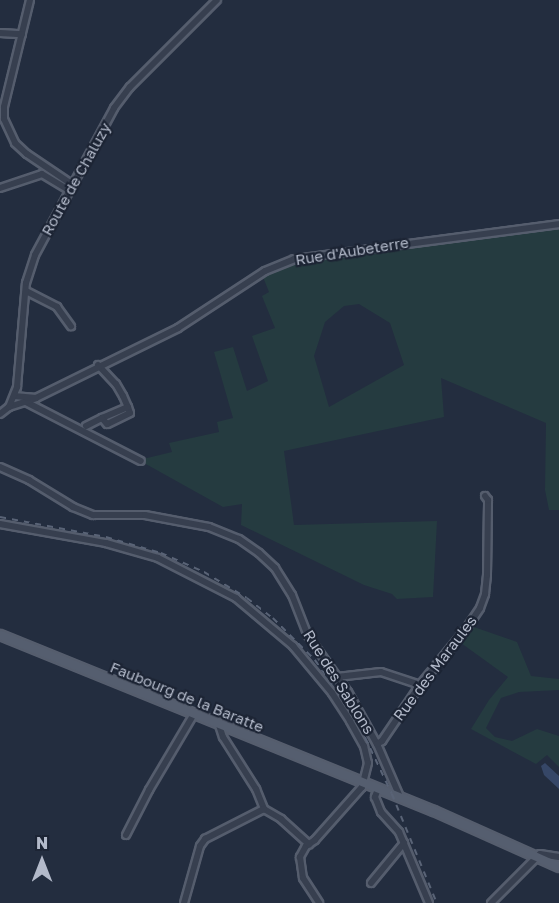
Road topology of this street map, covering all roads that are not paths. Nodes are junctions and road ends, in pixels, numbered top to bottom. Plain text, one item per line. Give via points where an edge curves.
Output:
1 (30, 0) edge
2 (217, 0) edge
3 (0, 33) edge
4 (22, 34) junction
5 (2, 121) edge
6 (0, 188) edge
7 (71, 188) junction
8 (559, 224) edge
9 (26, 291) junction
10 (71, 326) dead end
11 (98, 365) junction
12 (14, 396) junction
13 (36, 398) junction
14 (26, 402) junction
15 (9, 407) junction
16 (0, 414) edge
17 (86, 426) dead end
18 (141, 461) dead end
19 (0, 467) edge
20 (485, 496) dead end
21 (0, 524) edge
22 (0, 635) edge
23 (337, 677) junction
24 (420, 685) junction
25 (194, 714) junction
26 (219, 725) junction
27 (377, 744) junction
28 (364, 783) junction
29 (378, 789) junction
30 (400, 797) junction
31 (264, 809) junction
32 (126, 836) dead end
33 (404, 843) junction
34 (309, 844) junction
35 (536, 856) junction
36 (559, 856) edge
37 (559, 867) edge
38 (371, 883) dead end
39 (184, 903) edge
40 (319, 903) edge
41 (429, 903) edge
42 (491, 903) edge

1 - 4 street
2 - 7 street, Route de Chaluzy via 130,87 114,108
3 - 4 street
4 - 5 street
5 - 7 street via 15,143
6 - 7 street via 42,174
7 - 9 street, Route de Chaluzy via 35,255
8 - 11 street, Rue d'Aubeterre via 294,259 265,271 178,328
9 - 10 street via 57,307
9 - 12 street, Route de Chaluzy
11 - 13 street, Rue d'Aubeterre
11 - 17 street via 116,384 130,413 107,424 102,418
12 - 13 street
12 - 15 street, Route de Chaluzy
13 - 14 street, Rue d'Aubeterre
14 - 15 street, Rue d'Aubeterre
14 - 18 street
15 - 16 street
19 - 23 street, Rue des Sablons via 93,515 156,516 209,528 239,540 275,568 292,595 308,636
20 - 24 street, Rue des Maraules via 485,594 466,630
21 - 28 street via 147,554 236,598 293,646 332,693 364,746 368,763
22 - 25 main road, Faubourg de la Baratte
23 - 24 street via 381,672
23 - 27 street, Rue des Sablons
24 - 27 street, Rue des Maraules
25 - 26 main road, Faubourg de la Baratte
25 - 32 street
26 - 28 main road, Faubourg de la Baratte
26 - 31 street via 222,737 256,789
27 - 30 street
28 - 29 main road, Faubourg de la Baratte
28 - 34 street
29 - 30 main road, Faubourg de la Baratte
29 - 33 street via 375,797 382,815 397,829
30 - 35 main road, Faubourg de la Baratte
31 - 34 street
31 - 39 street via 205,839
33 - 38 street
33 - 41 street
34 - 40 street via 299,862 305,884
35 - 36 street
35 - 37 main road, Faubourg de la Baratte
35 - 42 street

